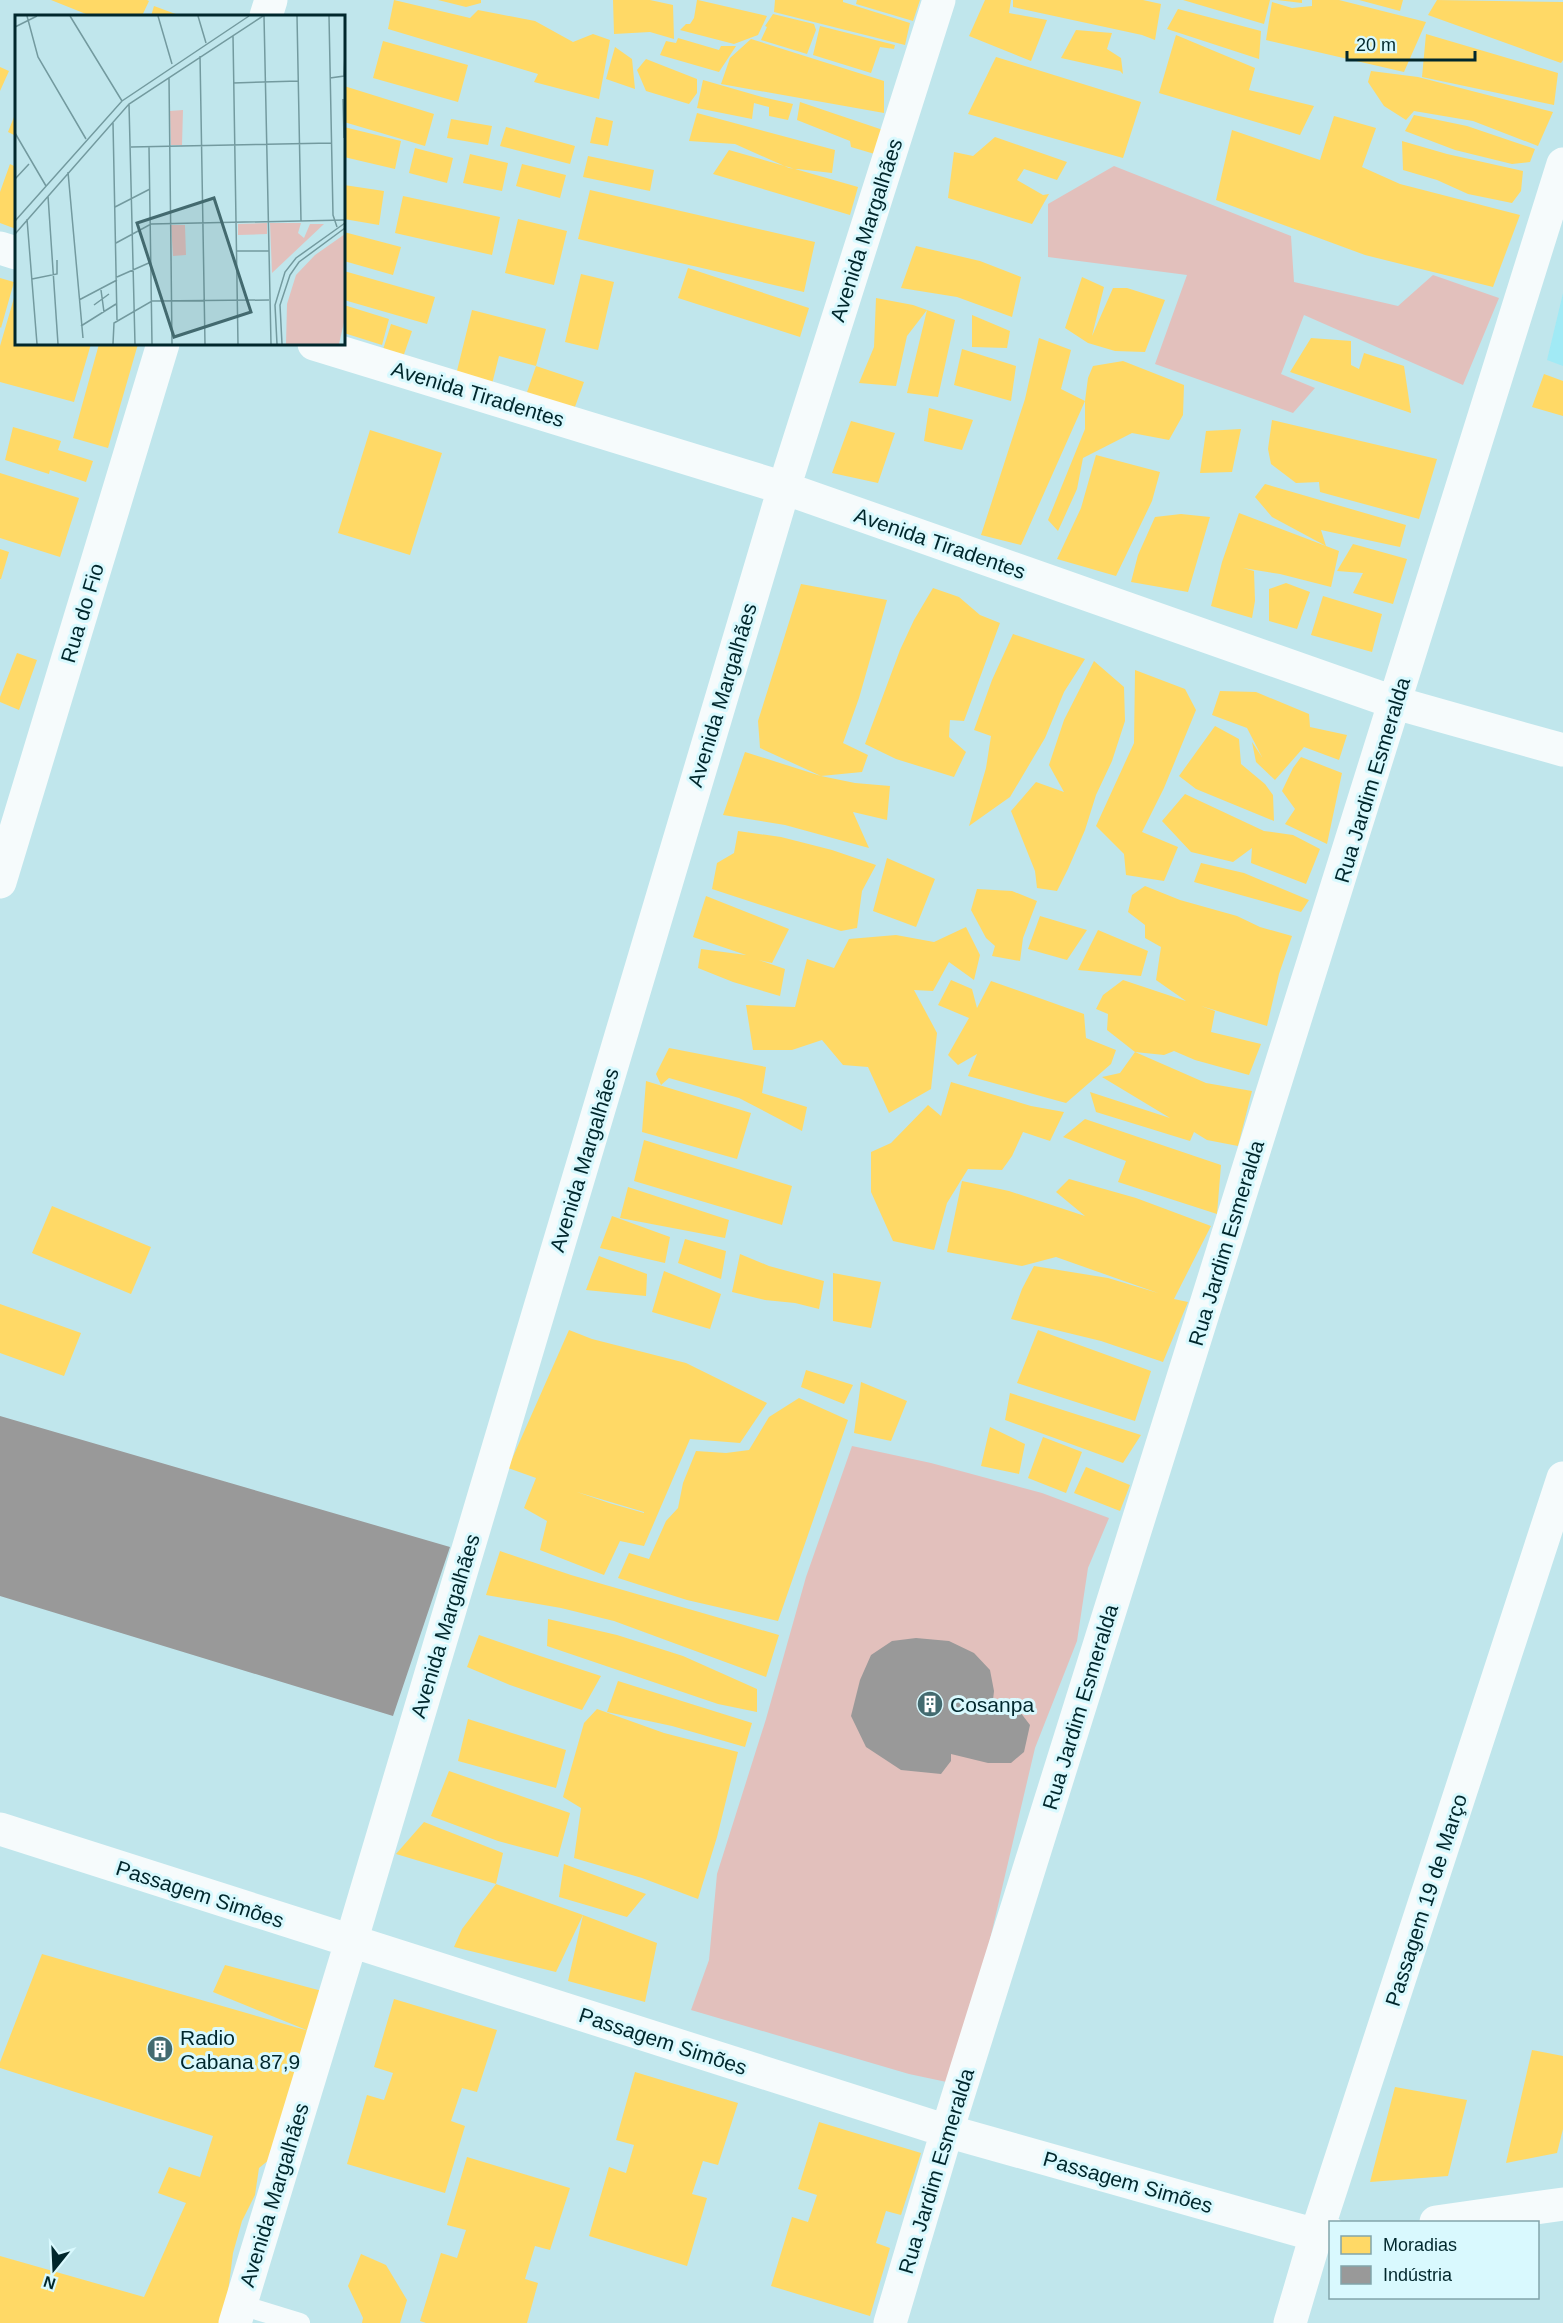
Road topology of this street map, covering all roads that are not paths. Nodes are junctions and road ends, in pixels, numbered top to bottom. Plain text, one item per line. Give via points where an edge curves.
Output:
1 (271, 0) edge
2 (939, 0) edge
3 (266, 15) edge
4 (1563, 164) edge
5 (0, 248) edge
6 (15, 253) edge
7 (164, 345) edge
8 (317, 345) edge
9 (784, 488) junction
10 (1396, 703) junction
11 (1563, 750) edge
12 (0, 882) edge
13 (1563, 1478) edge
14 (1556, 1526) edge
15 (0, 1829) edge
16 (351, 1942) junction
17 (947, 2132) junction
18 (1563, 2204) edge
19 (1449, 2221) edge
20 (1323, 2234) edge
21 (238, 2314) edge
22 (300, 2323) edge
23 (890, 2323) edge
24 (1290, 2323) edge

1 - 3 street
2 - 9 street, Avenida Margalhães
4 - 10 street, Rua Jardim Esmeralda
5 - 6 street
7 - 12 street, Rua do Fio
8 - 9 street, Avenida Tiradentes
9 - 10 street, Avenida Tiradentes
9 - 16 street, Avenida Margalhães
10 - 11 street, Avenida Tiradentes
10 - 17 street, Rua Jardim Esmeralda
13 - 14 street, Passagem 19 de Março
14 - 20 street, Passagem 19 de Março
15 - 16 street, Passagem Simões
16 - 17 street, Passagem Simões
16 - 21 street, Avenida Margalhães
17 - 20 street, Passagem Simões
17 - 23 street, Rua Jardim Esmeralda
18 - 19 street
20 - 24 street, Passagem 19 de Março
21 - 22 lane

